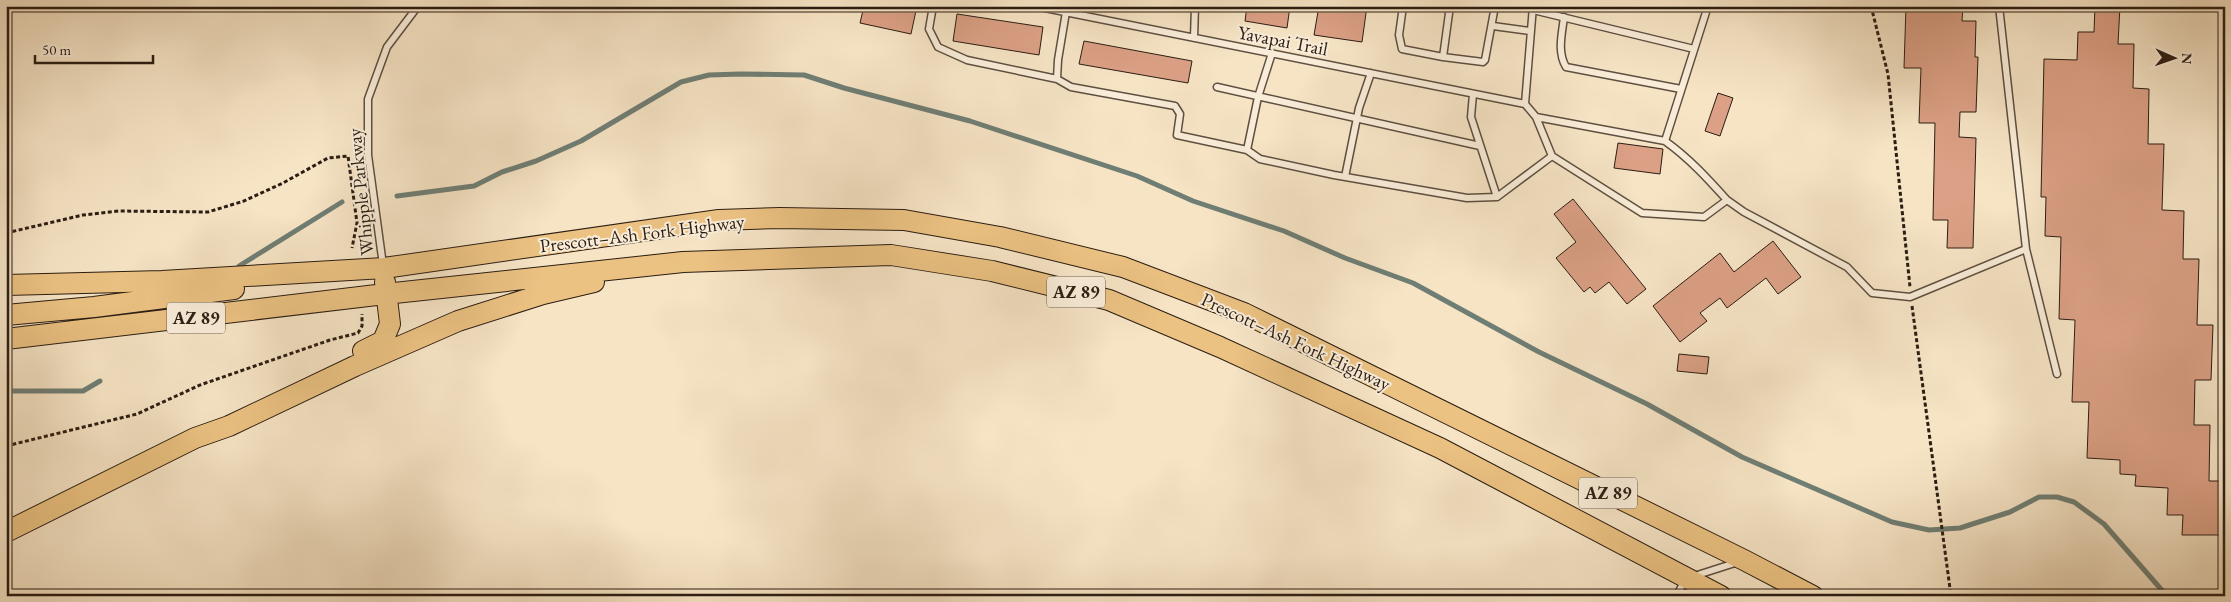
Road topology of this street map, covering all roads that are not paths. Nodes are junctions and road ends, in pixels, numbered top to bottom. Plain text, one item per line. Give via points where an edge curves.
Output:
1 (418, 6) edge
2 (933, 6) edge
3 (1035, 6) edge
4 (1195, 6) edge
5 (1403, 6) edge
6 (1450, 6) edge
7 (1496, 6) edge
8 (1708, 6) edge
9 (1999, 6) edge
10 (1533, 8) edge
11 (1066, 12) junction
12 (1564, 17) junction
13 (1492, 26) junction
14 (1530, 31) junction
15 (1194, 38) junction
16 (1694, 49) junction
17 (1272, 53) junction
18 (1444, 57) junction
19 (1371, 73) junction
20 (1058, 79) junction
21 (1217, 86) dead end
22 (1681, 89) junction
23 (1473, 94) junction
24 (1258, 97) junction
25 (1525, 104) junction
26 (1536, 117) junction
27 (1356, 120) junction
28 (1665, 141) junction
29 (1480, 146) junction
30 (1247, 150) junction
31 (1552, 156) junction
32 (1345, 177) junction
33 (1497, 197) junction
34 (1727, 200) junction
35 (2026, 249) junction
36 (682, 262) junction
37 (384, 268) junction
38 (6, 285) edge
39 (385, 294) junction
40 (6, 315) edge
41 (6, 339) edge
42 (2057, 374) dead end
43 (195, 438) junction
44 (6, 532) edge
45 (1744, 560) junction
46 (1681, 587) edge
47 (1721, 596) edge
48 (1813, 596) edge

1 - 37 lane, Whipple Parkway via 387,47 368,99 368,155
2 - 20 lane via 929,29 938,47 967,60
3 - 11 lane, Yavapai Trail
4 - 15 lane
5 - 18 lane via 1399,35 1402,49
6 - 18 lane
7 - 13 lane
8 - 16 lane
9 - 35 lane
10 - 12 lane
10 - 14 lane
11 - 15 lane, Yavapai Trail
11 - 20 lane
12 - 16 lane
12 - 22 lane via 1561,48 1566,67
13 - 14 lane
13 - 18 lane via 1485,60
14 - 25 lane
15 - 17 lane, Yavapai Trail
16 - 22 lane
17 - 19 lane, Yavapai Trail
17 - 24 lane
19 - 23 lane, Yavapai Trail
19 - 27 lane
20 - 30 lane via 1070,87 1175,106 1180,114 1177,135
21 - 24 lane
22 - 28 lane
23 - 25 lane, Yavapai Trail
23 - 29 lane via 1471,117
24 - 27 lane
24 - 30 lane
25 - 26 lane
26 - 28 lane
26 - 31 lane
27 - 29 lane
27 - 32 lane
28 - 34 lane via 1682,152
29 - 33 lane
30 - 32 lane via 1260,159
31 - 33 lane
31 - 34 lane via 1642,213 1704,216
32 - 33 lane via 1467,198
34 - 35 lane via 1846,267 1872,293 1910,296
35 - 42 lane
36 - 39 main road, Prescott–Ash Fork Highway / AZ 89
36 - 43 main road via 543,294 458,321 229,426
36 - 46 main road, Prescott–Ash Fork Highway / AZ 89 via 891,255 992,271 1109,300 1440,448
37 - 38 main road, AZ 89 via 162,281
37 - 39 main road
37 - 40 main road via 356,276
37 - 45 main road, Prescott–Ash Fork Highway / AZ 89 via 719,220 904,220 1000,237 1123,267 1244,313
39 - 41 main road, AZ 89
39 - 43 main road via 390,324 383,341 223,417
43 - 44 main road
45 - 46 lane
45 - 48 main road, Prescott–Ash Fork Highway / AZ 89
46 - 47 main road, Prescott–Ash Fork Highway / AZ 89

